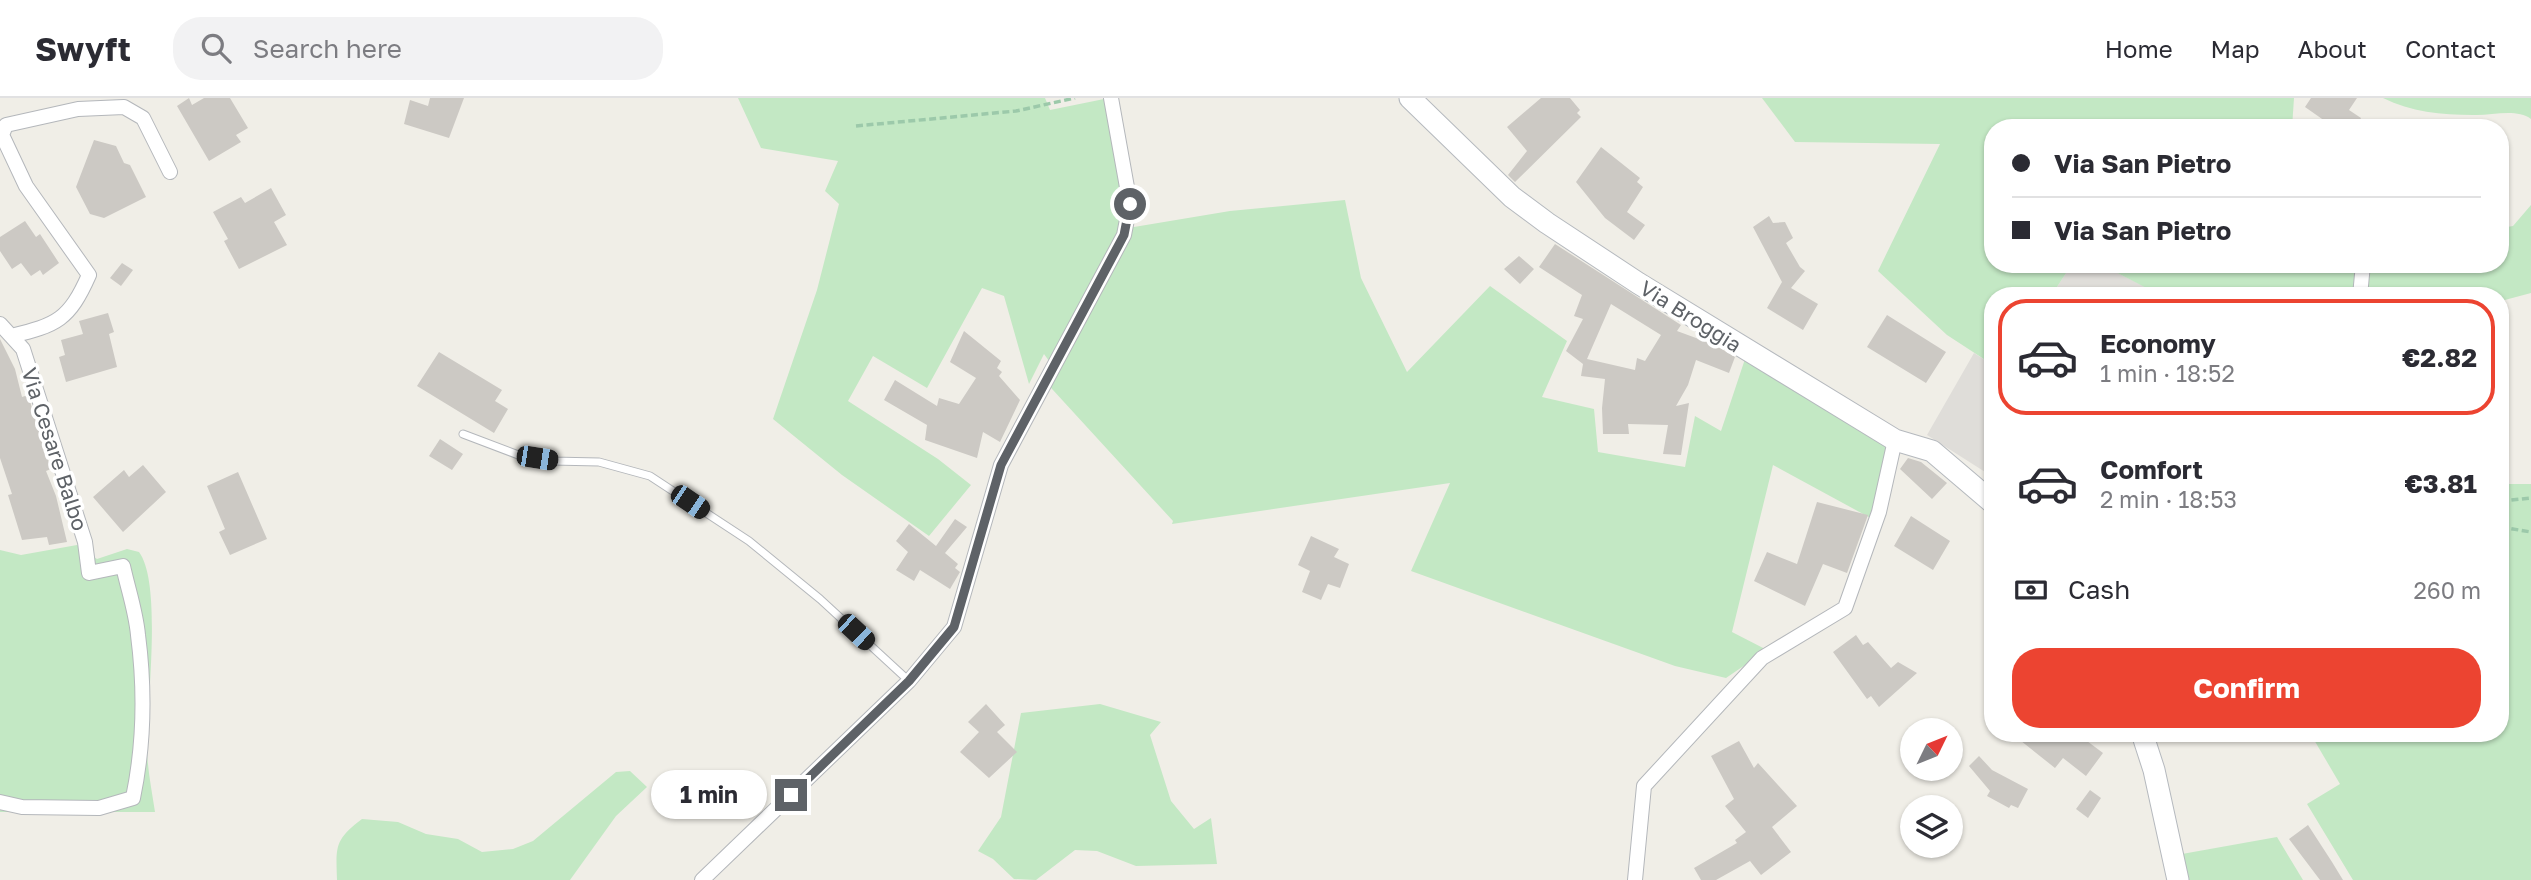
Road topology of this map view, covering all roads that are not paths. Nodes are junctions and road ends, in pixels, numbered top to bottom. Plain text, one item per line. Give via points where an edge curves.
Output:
1 (1111, 98) edge
2 (1410, 98) edge
3 (170, 172) dead end
4 (0, 324) edge
5 (11, 336) junction
6 (463, 434) dead end
7 (1895, 440) junction
8 (1984, 495) edge
9 (909, 681) junction
10 (2145, 742) edge
11 (0, 802) edge
12 (702, 880) edge
13 (1635, 880) edge
14 (2178, 880) edge

1 - 9 street via 1130,204 1124,235 1001,465 954,627
2 - 7 street, Via Broggia via 1513,197 1547,223
3 - 5 street via 143,118 124,107 78,109 6,125 2,135 26,186 89,275 78,300 51,326
4 - 5 street, Via Cesare Balbo
5 - 11 street, Via Cesare Balbo via 23,349 85,542 89,573 123,566 138,634 142,724 133,798 99,808 22,807
6 - 9 lane via 522,456 599,462 650,476 749,541
7 - 8 street, Via Broggia via 1932,452
7 - 13 street via 1879,512 1845,608 1762,658 1644,786
9 - 12 street
10 - 14 street

